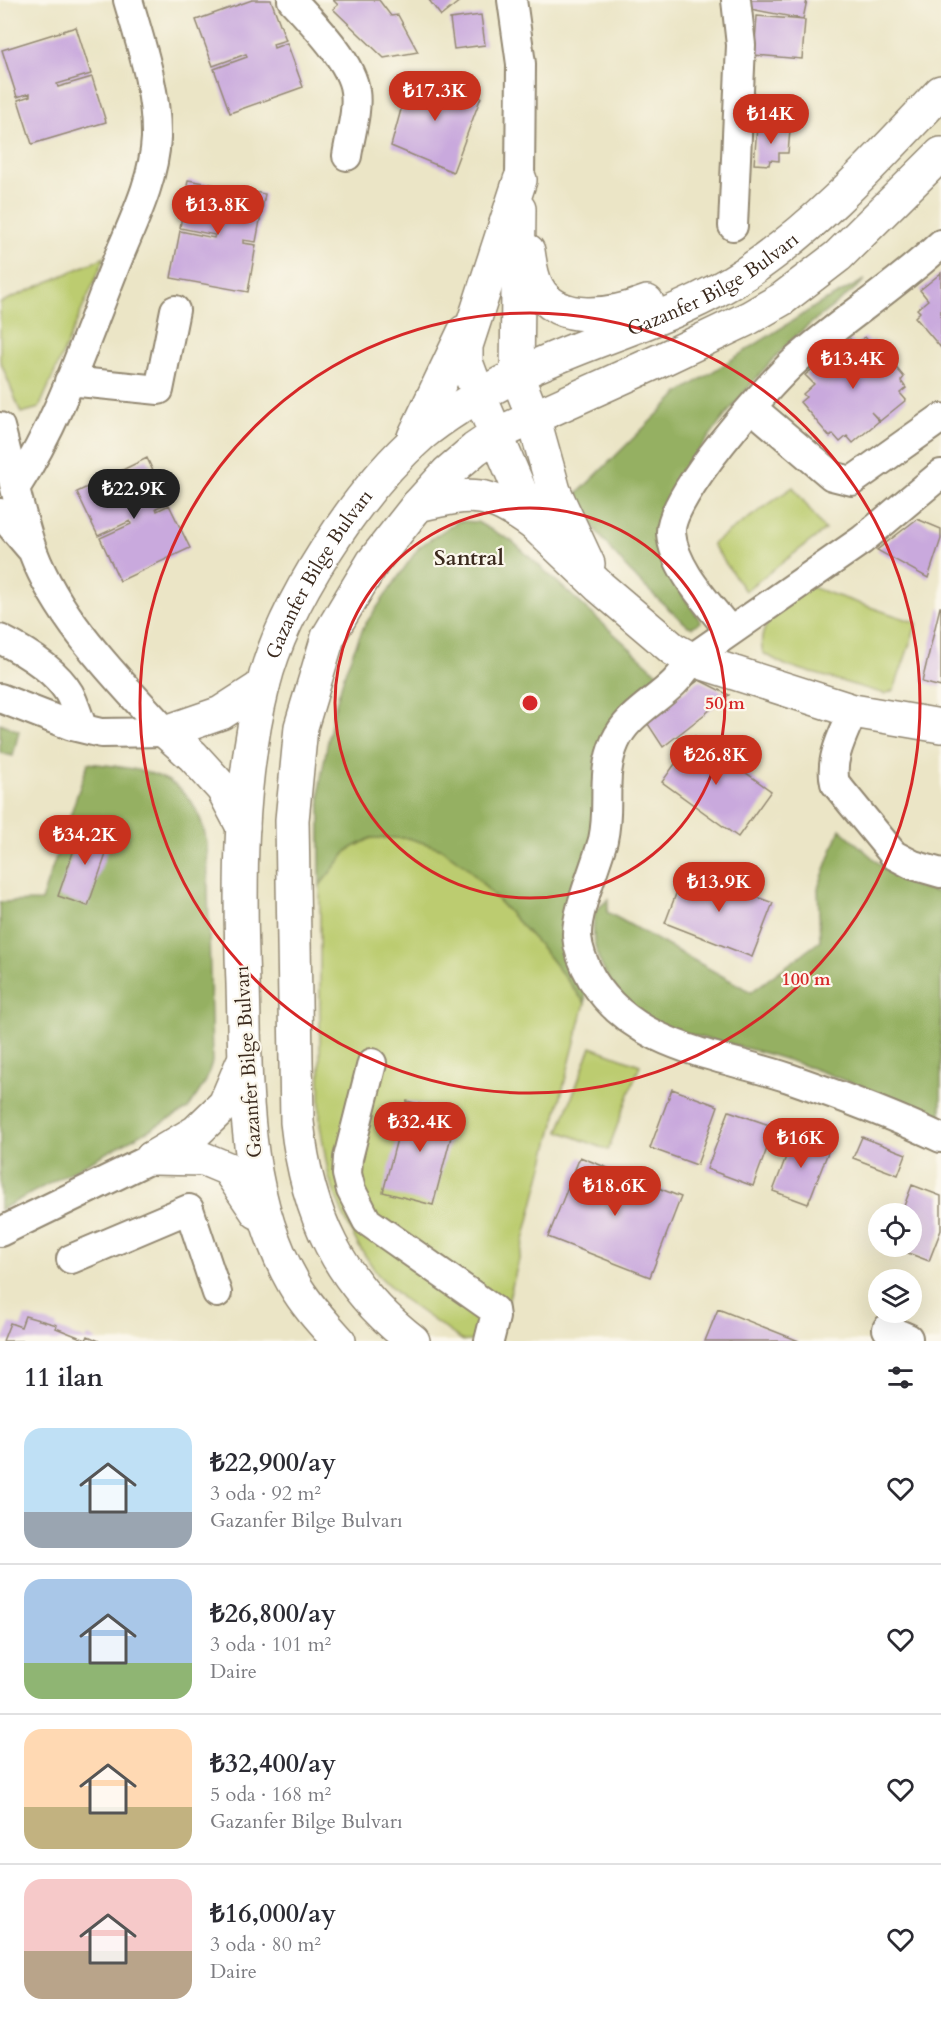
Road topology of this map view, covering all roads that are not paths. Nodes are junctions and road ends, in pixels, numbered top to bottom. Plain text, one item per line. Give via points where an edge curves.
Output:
1 (128, 0) edge
2 (292, 0) edge
3 (512, 0) edge
4 (736, 0) edge
5 (941, 92) edge
6 (941, 154) edge
7 (347, 156) dead end
8 (520, 195) junction
9 (733, 226) dead end
10 (791, 239) junction
11 (941, 243) edge
12 (478, 303) junction
13 (175, 310) dead end
14 (517, 376) junction
15 (69, 381) junction
16 (479, 396) junction
17 (752, 408) junction
18 (533, 416) junction
19 (941, 418) edge
20 (0, 427) edge
21 (497, 434) junction
22 (409, 446) junction
23 (941, 474) edge
24 (16, 487) junction
25 (418, 504) junction
26 (0, 513) edge
27 (534, 524) junction
28 (33, 552) junction
29 (600, 587) junction
30 (729, 630) junction
31 (0, 639) edge
32 (690, 659) junction
33 (262, 686) junction
34 (0, 698) edge
35 (853, 711) junction
36 (941, 726) edge
37 (83, 728) junction
38 (166, 732) junction
39 (243, 827) junction
40 (941, 873) edge
41 (245, 1057) junction
42 (372, 1063) dead end
43 (941, 1138) edge
44 (152, 1158) junction
45 (268, 1225) junction
46 (0, 1232) edge
47 (71, 1259) dead end
48 (217, 1293) dead end
49 (339, 1341) edge
50 (413, 1341) edge
51 (489, 1341) edge

1 - 15 street via 156,116 154,158
2 - 7 street via 332,47 355,88
3 - 8 street via 521,64
4 - 9 street via 741,45
5 - 10 main road, Gazanfer Bilge Bulvarı via 841,198
6 - 18 main road, Gazanfer Bilge Bulvarı via 838,256 782,299 663,359
8 - 10 main road via 537,288 552,302 584,315 640,305 674,293
8 - 12 main road
8 - 14 main road
10 - 14 main road, Gazanfer Bilge Bulvarı via 749,272 712,294 580,346
11 - 17 street via 794,362
12 - 16 main road via 466,346 466,362
12 - 22 main road
13 - 15 street via 159,390
14 - 16 main road, Gazanfer Bilge Bulvarı
14 - 18 main road
15 - 24 street via 33,461
16 - 21 main road
16 - 22 main road, Gazanfer Bilge Bulvarı via 446,415
17 - 19 street via 832,476 852,481
17 - 30 street via 683,496 671,531 684,567
18 - 21 main road, Gazanfer Bilge Bulvarı
18 - 29 main road via 554,491
20 - 24 street
21 - 25 main road, Gazanfer Bilge Bulvarı via 463,459
21 - 27 main road
22 - 33 main road, Gazanfer Bilge Bulvarı via 358,506 304,585
23 - 30 street via 862,540
24 - 28 street
25 - 27 main road via 485,496
25 - 50 main road, Gazanfer Bilge Bulvarı via 373,562 328,637 301,727 292,820 301,1162 316,1215 334,1254 358,1289
26 - 28 street
27 - 29 main road
28 - 38 street via 58,601 85,639
29 - 32 main road via 646,628
30 - 32 street
31 - 37 street via 20,649 58,680 69,694
32 - 35 main road
32 - 43 street via 677,682 625,725 609,757 605,772 604,837 577,937 590,974 610,1004 648,1033 838,1095
33 - 38 main road via 221,713
33 - 39 main road, Gazanfer Bilge Bulvarı
34 - 37 street
35 - 36 main road
35 - 40 street via 834,760 835,783 894,855
37 - 38 street via 122,734
38 - 39 main road via 223,789
39 - 41 main road, Gazanfer Bilge Bulvarı via 241,948
41 - 44 main road via 225,1104 196,1132
41 - 45 main road, Gazanfer Bilge Bulvarı via 256,1179
42 - 51 street via 348,1158 351,1190 367,1221 494,1310
44 - 45 main road via 204,1159 228,1169
44 - 46 street
45 - 49 main road, Gazanfer Bilge Bulvarı via 294,1283
47 - 48 street via 189,1209

